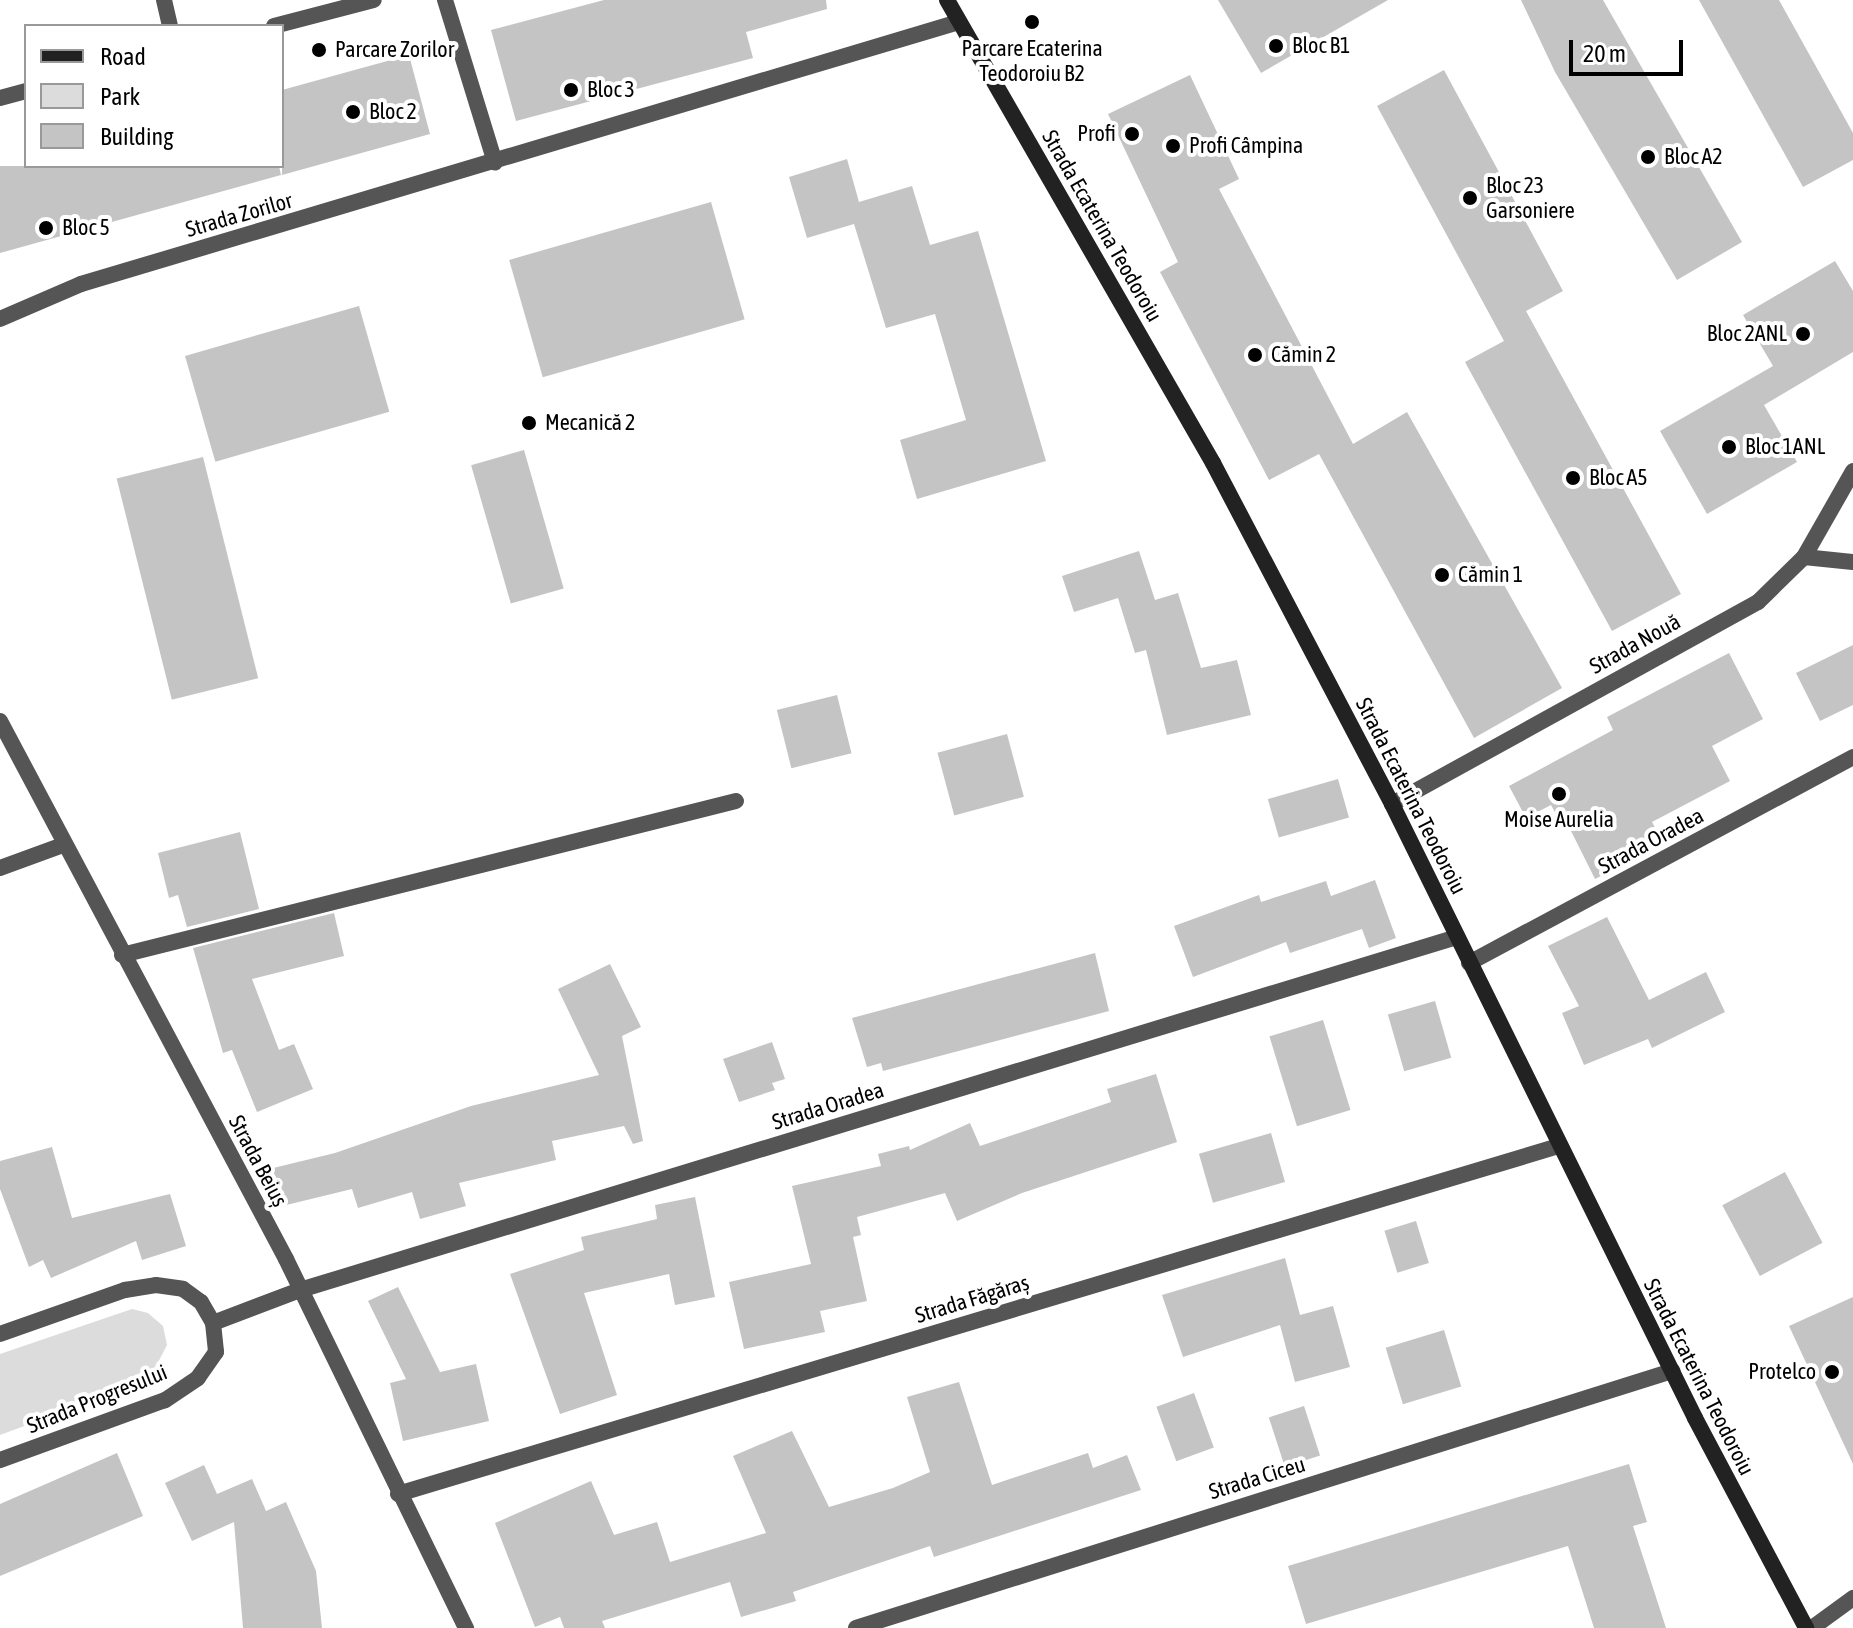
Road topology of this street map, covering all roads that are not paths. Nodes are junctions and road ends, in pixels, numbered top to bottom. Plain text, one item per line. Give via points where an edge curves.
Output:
1 (164, 0) edge
2 (374, 0) edge
3 (445, 0) edge
4 (947, 0) edge
5 (959, 22) junction
6 (170, 24) edge
7 (282, 24) edge
8 (24, 92) edge
9 (0, 98) edge
10 (495, 163) junction
11 (0, 319) edge
12 (1853, 471) edge
13 (1804, 557) junction
14 (1853, 562) edge
15 (0, 721) edge
16 (1853, 757) edge
17 (736, 801) dead end
18 (1392, 804) junction
19 (63, 845) junction
20 (0, 868) edge
21 (1457, 937) junction
22 (122, 955) junction
23 (1469, 963) junction
24 (1559, 1146) junction
25 (300, 1290) junction
26 (213, 1323) junction
27 (0, 1334) edge
28 (1672, 1371) junction
29 (0, 1460) edge
30 (398, 1494) junction
31 (1853, 1598) edge
32 (466, 1628) edge
33 (856, 1628) edge
34 (1809, 1628) edge

1 - 6 street
2 - 7 street
3 - 10 street
4 - 5 main road, Strada Ecaterina Teodoroiu
5 - 10 street, Strada Zorilor
5 - 18 main road, Strada Ecaterina Teodoroiu via 1213,463
8 - 9 street
10 - 11 street, Strada Zorilor via 81,284
12 - 13 street, Strada Nouă
13 - 14 street
13 - 18 street, Strada Nouă via 1758,602
15 - 19 street, Strada Beiuș
16 - 23 street, Strada Oradea
17 - 22 street
18 - 21 main road, Strada Ecaterina Teodoroiu
19 - 20 street
19 - 22 street, Strada Beiuș
21 - 23 main road, Strada Ecaterina Teodoroiu
21 - 25 street, Strada Oradea
22 - 25 street, Strada Beiuș
23 - 24 main road, Strada Ecaterina Teodoroiu
24 - 28 main road, Strada Ecaterina Teodoroiu
24 - 30 street, Strada Făgăraș
25 - 26 street, Strada Oradea
25 - 30 street, Strada Beiuș
26 - 27 street via 201,1302 183,1289 156,1285 125,1290
26 - 29 street, Strada Progresului via 216,1352 198,1378 165,1400
28 - 33 street, Strada Ciceu
28 - 34 main road, Strada Ecaterina Teodoroiu
30 - 32 street, Strada Beiuș
31 - 34 street

